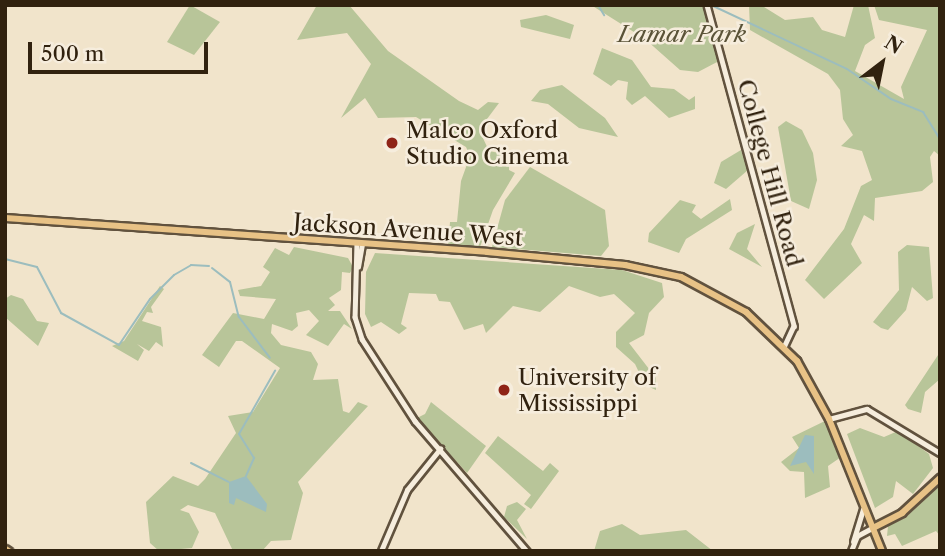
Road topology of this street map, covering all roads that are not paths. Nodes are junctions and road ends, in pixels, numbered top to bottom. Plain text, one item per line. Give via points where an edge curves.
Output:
1 (707, 7) edge
2 (5, 218) edge
3 (359, 244) junction
4 (776, 338) junction
5 (792, 338) junction
6 (784, 347) junction
7 (792, 355) junction
8 (830, 419) junction
9 (440, 449) junction
10 (940, 453) edge
11 (940, 478) edge
12 (864, 504) junction
13 (873, 528) junction
14 (853, 542) junction
15 (381, 551) edge
16 (527, 551) edge
17 (850, 551) edge
18 (883, 551) edge

1 - 5 street, College Hill Road via 794,326
2 - 3 main road, Jackson Avenue West
3 - 4 main road, Jackson Avenue West via 648,268 713,291
3 - 9 street via 359,332 412,417
4 - 5 street
4 - 6 main road, Jackson Avenue West
5 - 6 street
5 - 7 street, College Hill Road
6 - 7 main road, Jackson Avenue West
7 - 8 main road, Jackson Avenue West
8 - 10 street via 867,409
8 - 12 main road, Jackson Avenue West
9 - 15 street via 407,490
9 - 16 street
11 - 13 main road via 902,513
12 - 13 main road, Jackson Avenue West
12 - 14 street
13 - 14 street
13 - 18 main road, Jackson Avenue West
14 - 17 street

